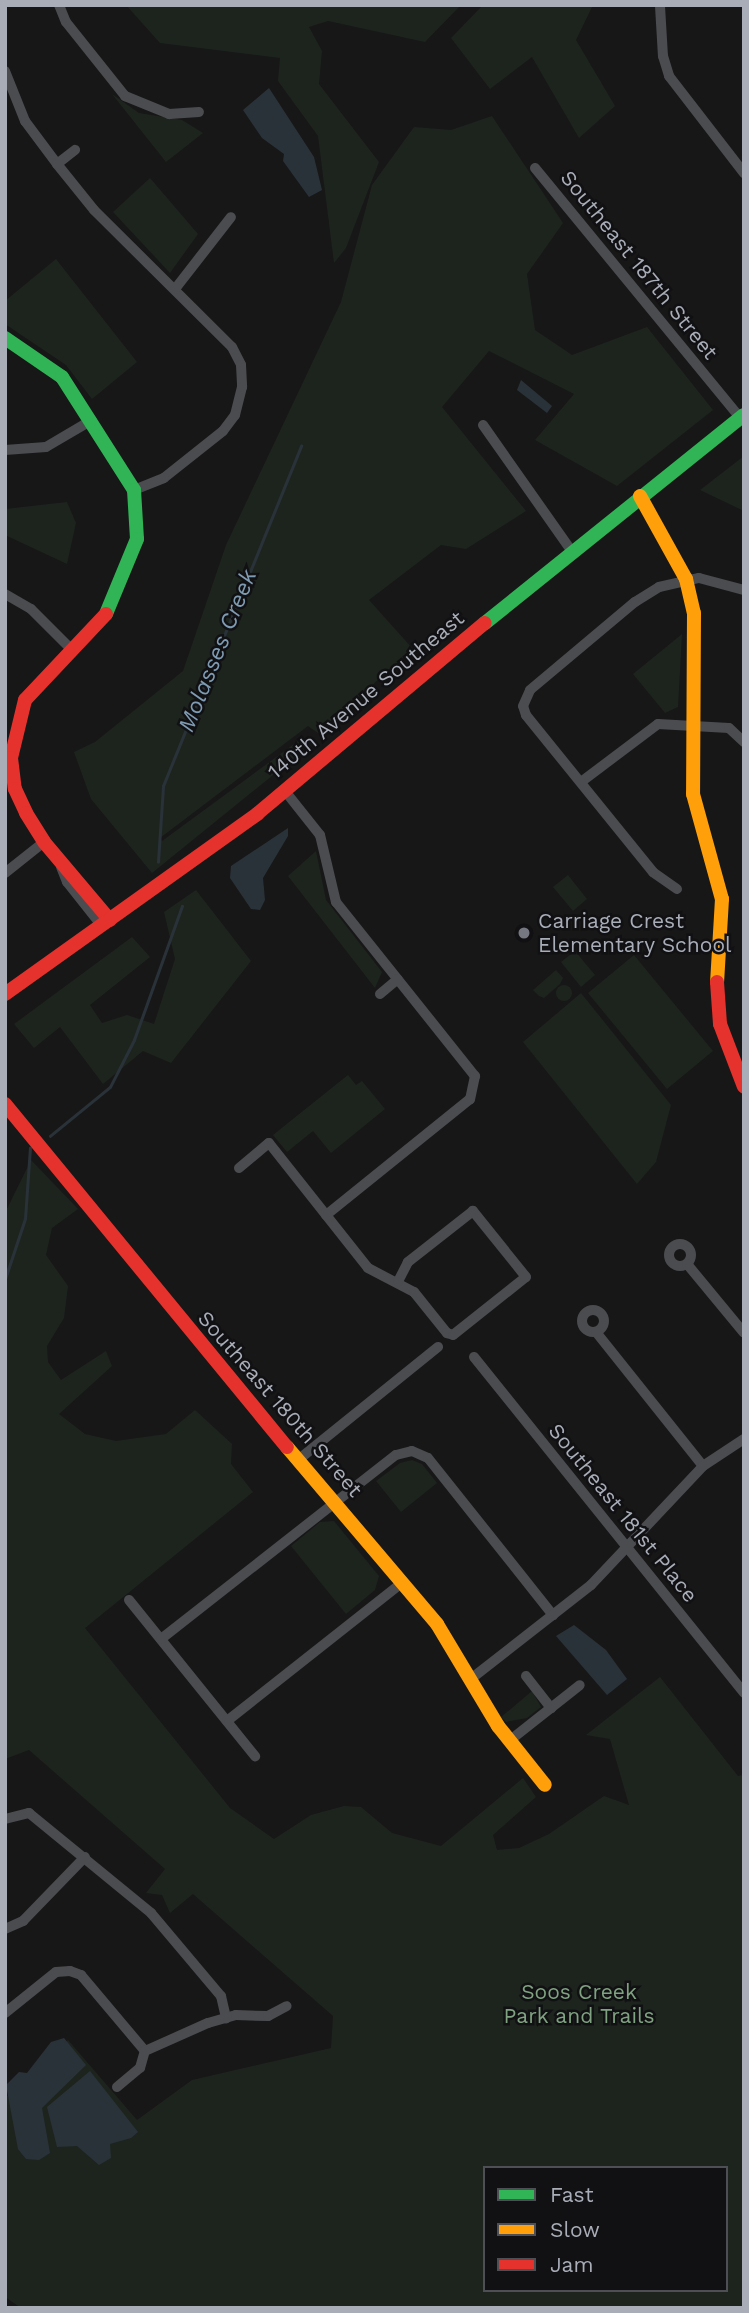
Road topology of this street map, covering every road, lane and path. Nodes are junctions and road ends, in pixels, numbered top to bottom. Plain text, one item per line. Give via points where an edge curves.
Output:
1 (59, 5) edge
2 (660, 6) edge
3 (5, 71) edge
4 (200, 112) dead end
5 (75, 150) dead end
6 (57, 164) junction
7 (535, 168) dead end
8 (744, 173) edge
9 (231, 217) dead end
10 (175, 289) junction
11 (5, 338) edge
12 (742, 417) edge
13 (92, 420) junction
14 (483, 425) dead end
15 (5, 450) edge
16 (134, 490) junction
17 (639, 496) junction
18 (571, 550) junction
19 (686, 579) junction
20 (744, 590) edge
21 (5, 594) edge
22 (72, 650) junction
23 (691, 723) junction
24 (744, 742) edge
25 (8, 758) edge
26 (581, 782) junction
27 (285, 791) junction
28 (44, 842) junction
29 (5, 873) edge
30 (677, 889) dead end
31 (106, 923) junction
32 (398, 979) junction
33 (5, 994) edge
34 (380, 994) dead end
35 (744, 1087) edge
36 (5, 1104) edge
37 (239, 1168) dead end
38 (326, 1215) junction
39 (687, 1264) dead end
40 (398, 1282) junction
41 (596, 1332) dead end
42 (744, 1333) edge
43 (438, 1347) dead end
44 (474, 1357) dead end
45 (744, 1439) edge
46 (298, 1460) junction
47 (703, 1466) junction
48 (337, 1500) junction
49 (625, 1546) junction
50 (403, 1582) junction
51 (129, 1600) dead end
52 (553, 1615) junction
53 (161, 1639) junction
54 (526, 1676) dead end
55 (472, 1678) junction
56 (580, 1685) dead end
57 (744, 1693) edge
58 (551, 1708) junction
59 (227, 1721) junction
60 (509, 1741) junction
61 (255, 1756) dead end
62 (545, 1785) dead end
63 (5, 1819) edge
64 (85, 1857) junction
65 (5, 1929) edge
66 (287, 2006) dead end
67 (5, 2013) edge
68 (226, 2018) junction
69 (145, 2051) junction
70 (117, 2087) dead end

1 - 4 street via 66,22 125,96 169,114
2 - 8 street via 669,76
3 - 6 street via 25,121
5 - 6 street
6 - 10 street via 94,210
7 - 12 street, Southeast 187th Street
9 - 10 street
10 - 16 street via 232,347 242,365 242,387 235,415 223,431 164,478
11 - 13 street via 62,377
12 - 17 street, 140th Avenue Southeast
13 - 15 street via 46,447
13 - 16 street
14 - 18 street
16 - 22 street via 138,527 124,580 104,617
17 - 18 street, 140th Avenue Southeast
17 - 19 street
18 - 27 street, 140th Avenue Southeast
19 - 20 street via 714,580
19 - 23 street via 694,613
19 - 26 street via 659,587 635,602 530,690 523,706
21 - 22 street via 38,615
22 - 25 street via 24,700
23 - 24 street via 729,728
23 - 26 street via 668,722 648,729
23 - 35 street via 693,794 722,899 716,999 727,1052
25 - 28 street via 15,789
26 - 30 street via 653,872
27 - 31 street, 140th Avenue Southeast
27 - 32 street via 320,835 335,902
28 - 29 street
28 - 31 street
31 - 33 street, 140th Avenue Southeast
32 - 34 street
32 - 38 street via 470,1068 475,1087 470,1100
36 - 46 street, Southeast 180th Street
37 - 38 street via 269,1143
38 - 40 street via 368,1268
39 - 42 street
40 - 40 street via 408,1262 473,1211 526,1277 453,1335 414,1292
41 - 47 street
43 - 46 street
44 - 49 street, Southeast 181st Place
45 - 47 street
46 - 48 street, Southeast 180th Street
47 - 49 street
48 - 50 street, Southeast 180th Street
48 - 52 street via 396,1455 412,1451 428,1458
48 - 53 street
49 - 52 street via 591,1585
49 - 57 street, Southeast 181st Place
50 - 55 street, Southeast 180th Street
50 - 59 street
51 - 53 street
52 - 55 street
53 - 59 street
54 - 58 street
55 - 60 street, Southeast 180th Street
56 - 58 street
58 - 60 street
59 - 61 street
60 - 62 street, Southeast 180th Street
63 - 64 street via 29,1813
64 - 65 street via 23,1921
64 - 68 street via 151,1913 220,1996
66 - 68 street via 268,2016
67 - 69 street via 56,1972 70,1971 81,1975
68 - 69 street
69 - 70 street via 140,2068

